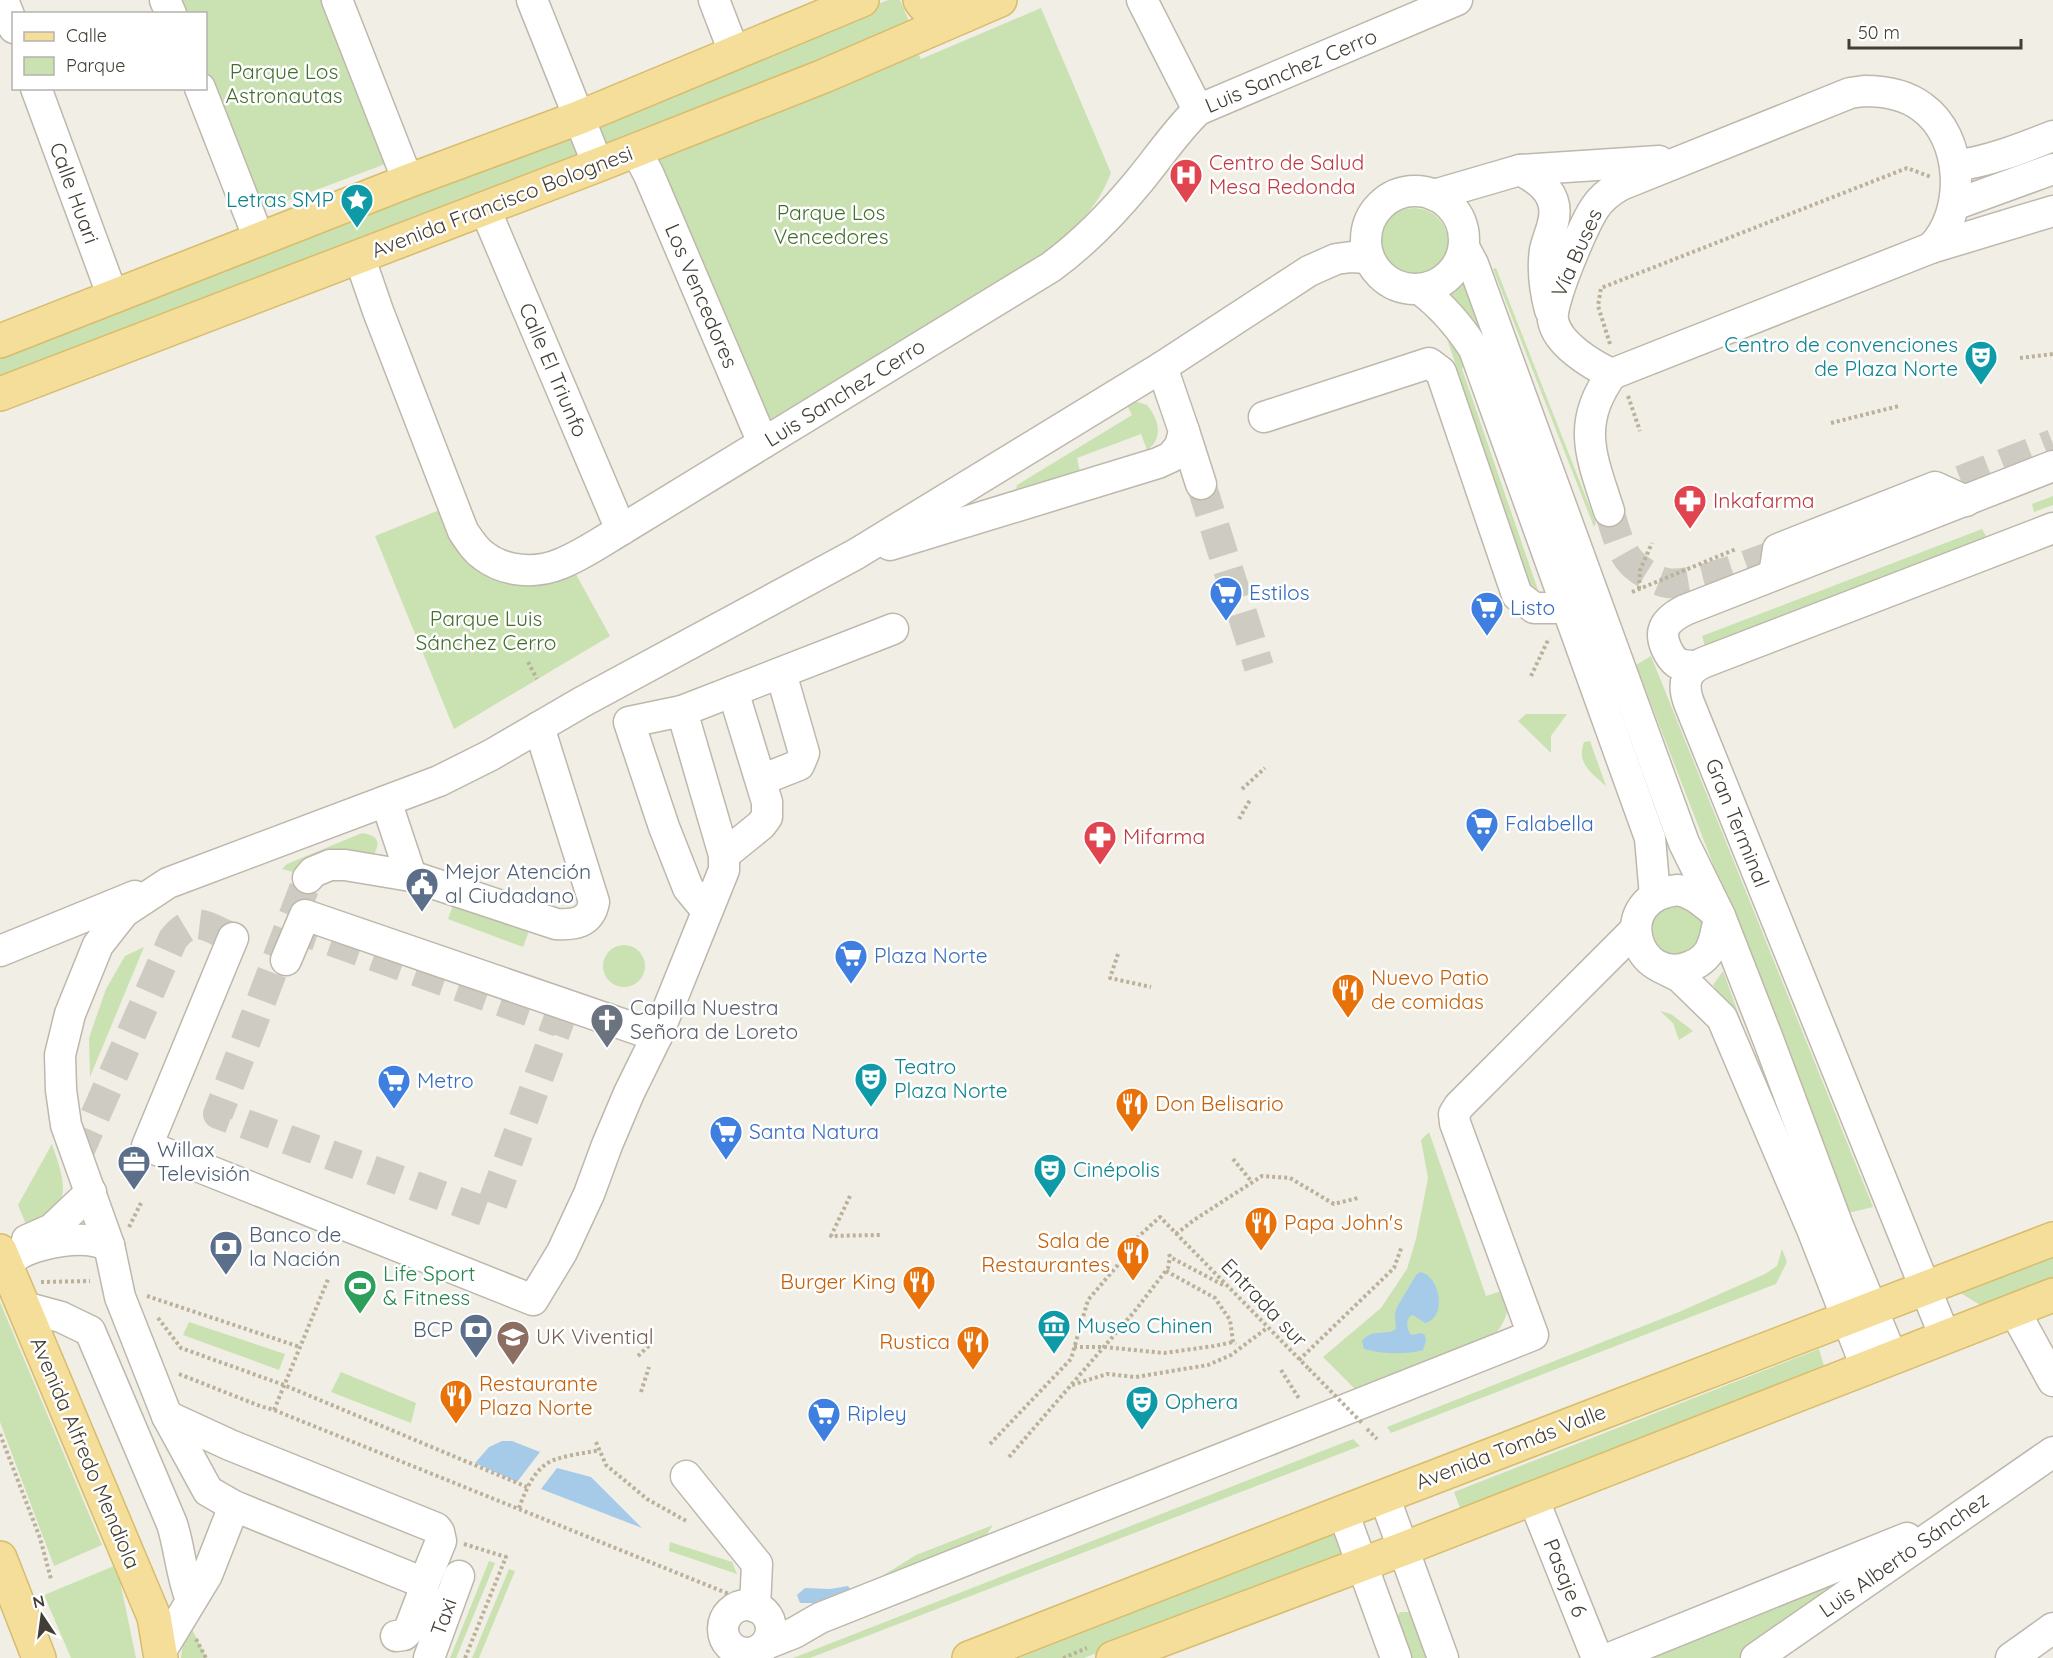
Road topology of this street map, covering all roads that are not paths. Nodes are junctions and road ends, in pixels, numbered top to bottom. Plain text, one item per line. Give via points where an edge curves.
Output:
1 (3, 0) edge
2 (337, 0) edge
3 (532, 0) edge
4 (714, 0) edge
5 (862, 0) edge
6 (920, 0) edge
7 (1000, 0) edge
8 (1142, 0) edge
9 (1457, 0) edge
10 (965, 15) junction
11 (12, 23) edge
12 (734, 52) junction
13 (37, 90) edge
14 (201, 90) edge
15 (1198, 110) junction
16 (578, 118) junction
17 (2053, 136) edge
18 (636, 150) junction
19 (1686, 159) junction
20 (598, 165) junction
21 (2053, 168) edge
22 (1520, 170) junction
23 (1483, 180) junction
24 (408, 181) junction
25 (1955, 186) junction
26 (1434, 195) junction
27 (485, 209) junction
28 (2053, 211) edge
29 (259, 239) junction
30 (1464, 239) junction
31 (1931, 248) junction
32 (359, 256) junction
33 (1368, 258) junction
34 (1421, 290) junction
35 (113, 297) junction
36 (1553, 322) junction
37 (0, 341) edge
38 (1162, 367) junction
39 (1615, 373) junction
40 (0, 394) edge
41 (1264, 417) dead end
42 (1184, 431) junction
43 (764, 443) junction
44 (2053, 466) edge
45 (1201, 484) tunnel mouth
46 (1609, 511) tunnel mouth
47 (2053, 528) edge
48 (621, 531) junction
49 (856, 554) junction
50 (1560, 620) junction
51 (893, 629) dead end
52 (1696, 666) junction
53 (781, 673) junction
54 (733, 691) junction
55 (682, 711) junction
56 (539, 727) junction
57 (761, 780) junction
58 (386, 801) junction
59 (724, 855) junction
60 (411, 876) junction
61 (308, 878) tunnel mouth
62 (168, 883) junction
63 (1655, 896) junction
64 (707, 911) junction
65 (1720, 916) junction
66 (1635, 930) junction
67 (233, 938) dead end
68 (0, 951) edge
69 (286, 960) tunnel mouth
70 (1660, 967) junction
71 (657, 1036) junction
72 (91, 1192) junction
73 (118, 1238) junction
74 (2053, 1239) edge
75 (2, 1252) edge
76 (1925, 1288) junction
77 (32, 1294) junction
78 (2053, 1295) edge
79 (2014, 1310) junction
80 (1860, 1313) junction
81 (1945, 1337) junction
82 (1879, 1362) junction
83 (2053, 1381) edge
84 (166, 1416) junction
85 (2053, 1452) edge
86 (686, 1476) dead end
87 (1384, 1496) junction
88 (1533, 1498) junction
89 (234, 1506) junction
90 (1342, 1512) junction
91 (278, 1524) junction
92 (1938, 1530) junction
93 (1403, 1549) junction
94 (0, 1558) edge
95 (1361, 1564) junction
96 (210, 1567) junction
97 (459, 1576) dead end
98 (424, 1584) junction
99 (191, 1600) junction
100 (750, 1602) junction
101 (819, 1618) junction
102 (2053, 1628) edge
103 (396, 1636) dead end
104 (766, 1644) junction
105 (162, 1656) edge
106 (39, 1658) edge
107 (429, 1658) edge
108 (969, 1658) edge
109 (1113, 1658) edge
110 (1396, 1658) edge
111 (1443, 1658) edge
112 (1597, 1658) edge
113 (1610, 1658) edge
114 (1756, 1658) edge
115 (2011, 1658) edge

1 - 11 street
2 - 24 street
3 - 16 street
4 - 12 street
5 - 12 main road
6 - 10 main road via 937,16
7 - 10 main road, Avenida Francisco Bolognesi
8 - 15 street
9 - 15 street, Luis Sanchez Cerro
10 - 18 main road, Avenida Francisco Bolognesi
12 - 16 main road
13 - 35 street, Calle Huari
14 - 29 street
15 - 43 street, Luis Sanchez Cerro via 1137,184 1073,251
16 - 20 street
16 - 24 main road
17 - 25 street via 1980,163
18 - 20 main road, Avenida Francisco Bolognesi
18 - 43 street, Los Vencedores
19 - 22 street
19 - 25 street, Vía Buses via 1850,93 1877,91 1908,98 1935,120 1943,133
19 - 36 street, Vía Buses via 1621,185 1593,210 1558,289
20 - 27 main road, Avenida Francisco Bolognesi
21 - 25 street
22 - 23 street
22 - 36 street via 1546,186 1553,197 1554,220 1545,248 1544,272
23 - 26 street
23 - 30 street via 1472,201
24 - 29 main road
25 - 31 street via 1946,231
26 - 30 street via 1448,203 1458,216
26 - 33 street via 1402,193 1375,211 1367,226
27 - 32 main road, Avenida Francisco Bolognesi
27 - 48 street, Calle El Triunfo
28 - 31 street
29 - 35 main road
30 - 34 street via 1460,262 1450,276
30 - 65 street via 1684,843
31 - 39 street
32 - 40 main road, Avenida Francisco Bolognesi
32 - 48 street, Luis Sanchez Cerro via 456,515 476,549 503,567 538,570 559,565
33 - 34 street via 1389,283
33 - 38 street via 1351,256 1322,263
34 - 50 street via 1464,333 1474,349
35 - 37 main road
36 - 39 street, Vía Buses via 1578,355
38 - 42 street
38 - 49 street
39 - 46 street via 1599,393 1590,431 1593,463
41 - 50 street via 1429,363 1441,372 1517,595
42 - 45 street
42 - 49 street via 1180,446 1171,457 1158,463
43 - 48 street, Luis Sanchez Cerro
44 - 52 street via 1684,610 1668,623 1663,635 1678,664
47 - 52 street
49 - 56 street
50 - 63 street via 1650,838
51 - 53 street
52 - 76 street, Gran Terminal via 1686,680 1689,703
53 - 54 street
53 - 57 street via 804,753 799,765
54 - 55 street
54 - 57 street
55 - 59 street
55 - 64 street via 629,722 687,888
56 - 58 street via 439,781
56 - 60 street via 594,902 587,918 568,924 543,921
57 - 59 street via 767,817
58 - 60 street
58 - 62 street
59 - 64 street via 724,870
60 - 61 street via 330,865
62 - 68 street
62 - 72 street via 124,912 98,945 70,1014 60,1055 61,1090 66,1125
63 - 65 street via 1666,891 1690,892
63 - 66 street via 1645,904
64 - 71 street
65 - 70 street via 1707,955 1679,969
65 - 80 street via 1838,1226
66 - 70 street via 1642,952
66 - 101 street via 1454,1114 1533,1335
67 - 71 street via 147,1146 533,1300 567,1242
69 - 71 street via 305,915
70 - 80 street via 1680,977 1722,1018
72 - 73 street
72 - 75 street via 52,1229 31,1239 4,1240
73 - 75 street via 63,1240 34,1247 9,1262
73 - 84 street via 120,1297
74 - 76 main road, Avenida Tomás Valle
75 - 77 main road, Avenida Alfredo Mendiola
76 - 80 main road, Avenida Tomás Valle
76 - 81 street, Gran Terminal
77 - 99 street via 61,1317 90,1331 172,1524
77 - 105 main road, Avenida Alfredo Mendiola via 154,1617
78 - 79 main road
79 - 81 main road
79 - 83 street
80 - 82 street
80 - 87 main road, Avenida Tomás Valle
81 - 82 main road
82 - 88 main road
84 - 89 street via 208,1491
84 - 98 street via 436,1528 441,1536 440,1546
85 - 92 street, Luis Alberto Sánchez
86 - 100 street via 758,1564
87 - 90 main road, Avenida Tomás Valle
87 - 93 street
88 - 93 main road
88 - 112 street, Pasaje 6
89 - 91 street
89 - 96 street
90 - 95 street
90 - 108 main road, Avenida Tomás Valle
91 - 96 street via 252,1528 233,1551
91 - 98 street
92 - 113 street via 1898,1541
92 - 114 street, Luis Alberto Sánchez
93 - 95 main road
93 - 111 street
94 - 106 main road
95 - 109 main road
95 - 110 street
96 - 99 street
97 - 107 street, Taxi
98 - 103 street via 409,1630
99 - 105 street
100 - 101 street
100 - 104 street via 765,1613 772,1628
100 - 104 street via 729,1614 723,1628 726,1642 745,1654
101 - 104 street
102 - 115 street

